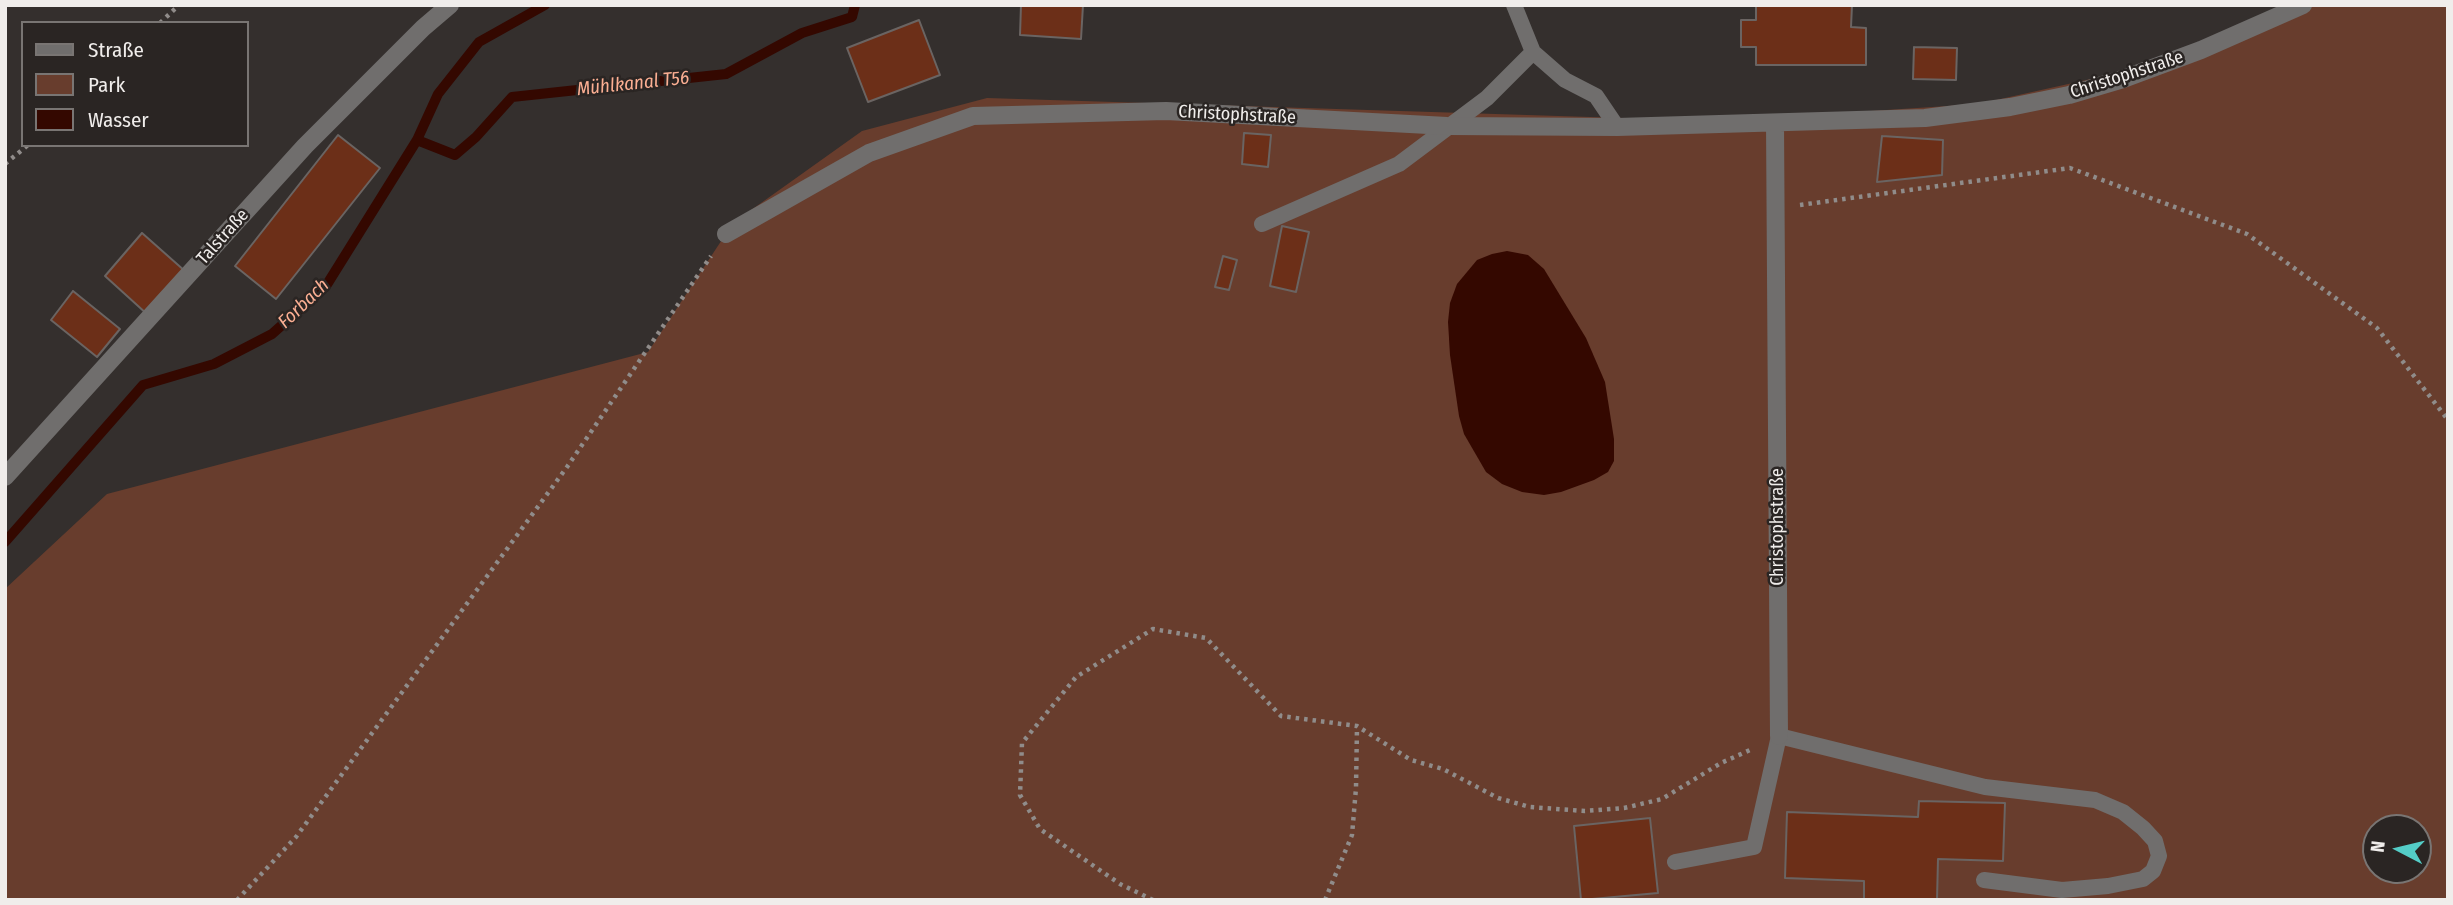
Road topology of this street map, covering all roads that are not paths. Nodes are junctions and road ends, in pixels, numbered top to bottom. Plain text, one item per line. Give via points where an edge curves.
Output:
1 (450, 5) edge
2 (1514, 5) edge
3 (2303, 5) edge
4 (1533, 52) junction
5 (1775, 123) junction
6 (1447, 127) junction
7 (1617, 127) junction
8 (1262, 224) dead end
9 (726, 234) road end
10 (5, 477) edge
11 (1779, 736) junction
12 (1675, 862) dead end
13 (1984, 880) dead end

1 - 10 street, Talstraße via 305,146
2 - 4 lane
3 - 5 street, Christophstraße via 2201,50 2069,95 1925,118
4 - 6 lane via 1487,98
4 - 7 lane via 1565,80 1596,96
5 - 7 street, Christophstraße
5 - 11 street, Christophstraße
6 - 7 street, Christophstraße
6 - 8 lane via 1399,163
6 - 9 street, Christophstraße via 1166,111 973,116 869,153
11 - 12 lane, Christophstraße via 1754,847
11 - 13 lane via 1985,787 2095,800 2123,811 2144,828 2155,841 2159,856 2153,871 2143,879 2108,886 2062,890

